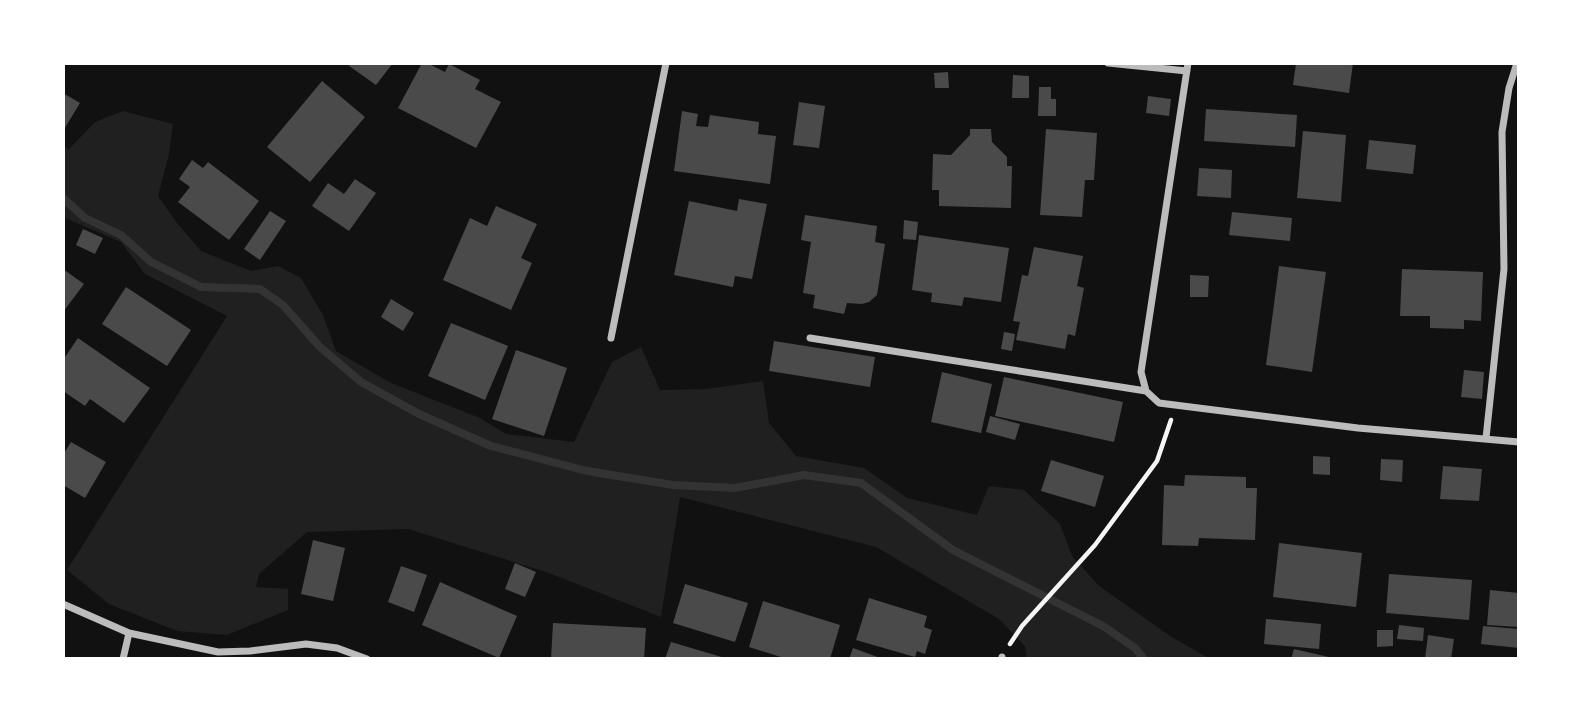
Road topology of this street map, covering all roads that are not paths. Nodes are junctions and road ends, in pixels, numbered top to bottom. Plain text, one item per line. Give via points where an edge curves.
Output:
1 (666, 63) edge
2 (1108, 63) edge
3 (1517, 63) edge
4 (1188, 67) edge
5 (611, 338) dead end
6 (810, 338) dead end
7 (1146, 391) junction
8 (1486, 438) junction
9 (1519, 442) edge
10 (63, 604) edge
11 (129, 633) junction
12 (123, 659) edge
13 (367, 659) edge

1 - 5 street
2 - 4 street
3 - 8 street via 1502,132 1504,270
4 - 7 street via 1141,372
6 - 7 street
7 - 8 street via 1159,403 1359,428
8 - 9 street
10 - 11 street
11 - 12 street
11 - 13 street via 218,652 306,644 337,648

